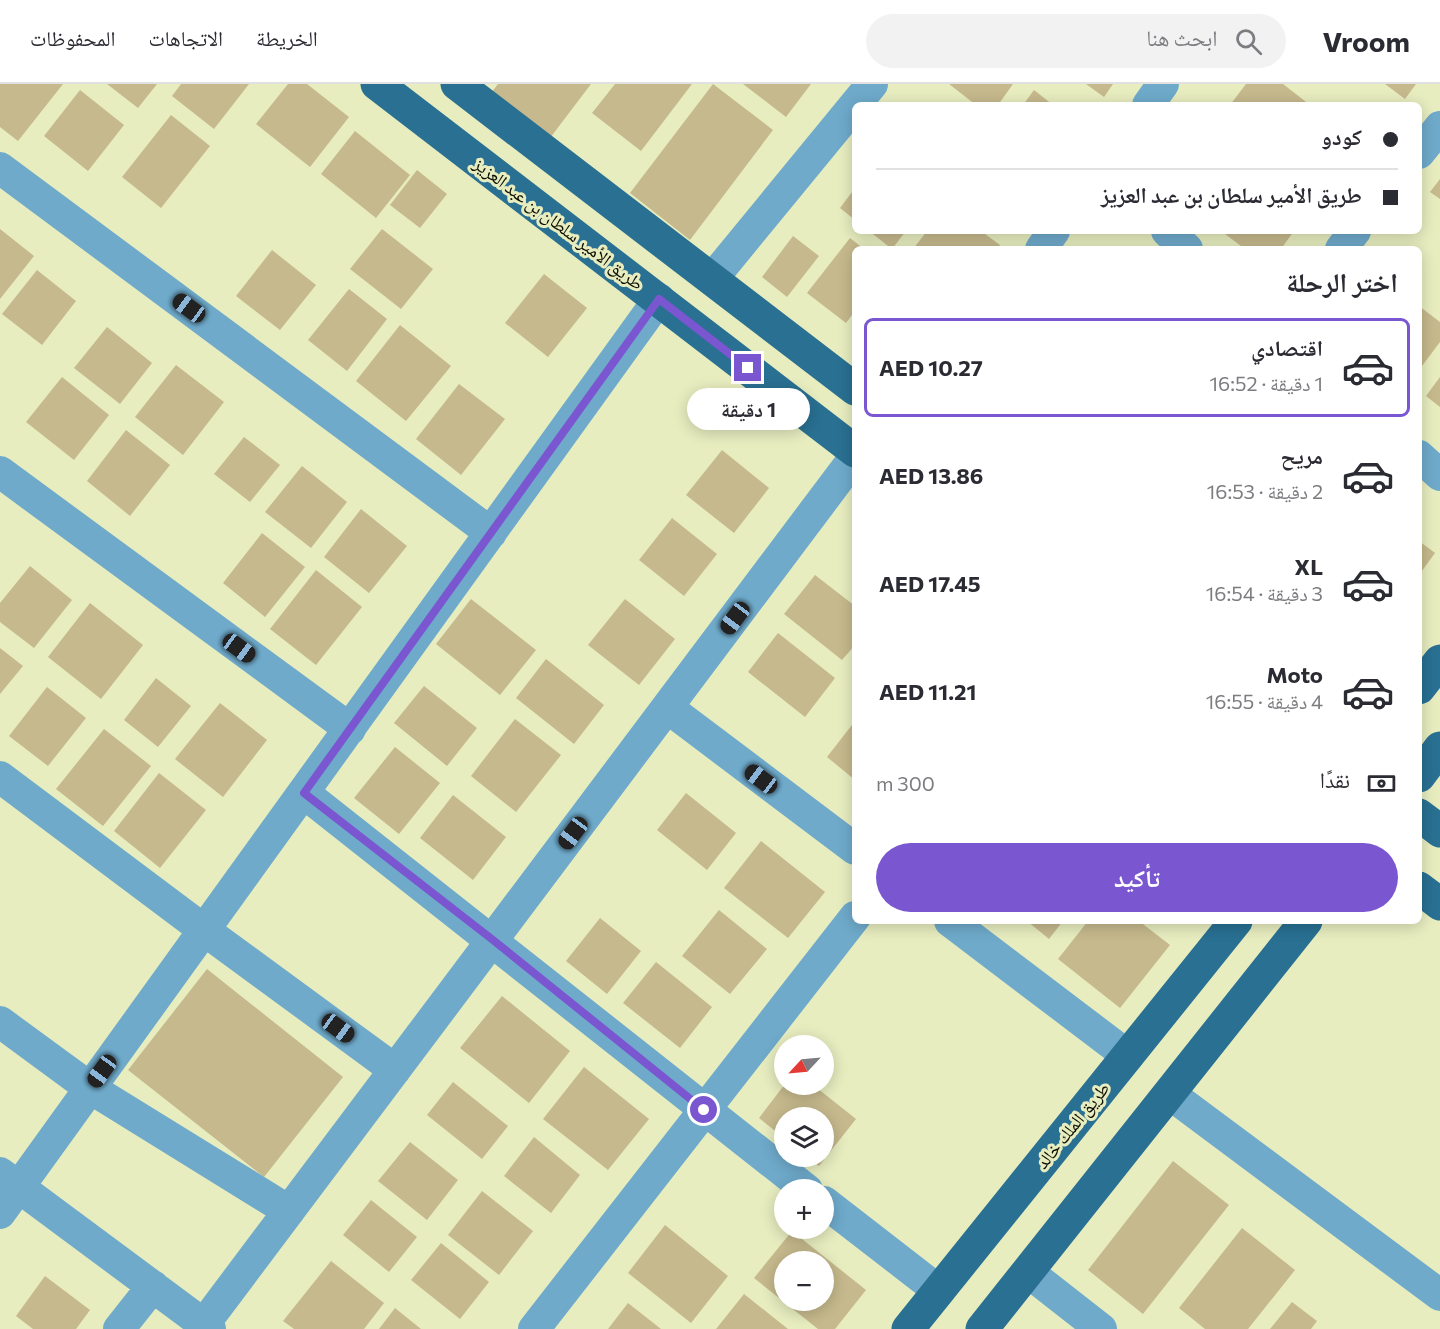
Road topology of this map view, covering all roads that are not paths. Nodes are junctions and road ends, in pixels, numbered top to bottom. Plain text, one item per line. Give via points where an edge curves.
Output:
1 (377, 84) edge
2 (457, 84) edge
3 (872, 84) edge
4 (1164, 84) edge
5 (857, 102) edge
6 (1150, 102) edge
7 (852, 108) edge
8 (1440, 127) edge
9 (1422, 149) edge
10 (0, 168) edge
11 (1170, 234) edge
12 (1353, 234) edge
13 (1184, 246) edge
14 (1343, 246) edge
15 (712, 279) junction
16 (659, 299) junction
17 (852, 387) edge
18 (852, 449) edge
19 (1422, 459) edge
20 (852, 461) edge
21 (0, 472) edge
22 (1440, 475) edge
23 (491, 533) junction
24 (1440, 661) edge
25 (1422, 684) edge
26 (668, 708) junction
27 (350, 729) junction
28 (1440, 748) edge
29 (1422, 772) edge
30 (0, 777) edge
31 (304, 793) junction
32 (1422, 817) edge
33 (1440, 831) edge
34 (852, 847) edge
35 (1422, 890) edge
36 (1440, 904) edge
37 (852, 921) edge
38 (954, 924) edge
39 (1234, 924) edge
40 (1304, 924) edge
41 (204, 930) junction
42 (493, 940) junction
43 (0, 1022) edge
44 (1128, 1056) junction
45 (395, 1070) junction
46 (90, 1088) junction
47 (1170, 1094) junction
48 (704, 1110) junction
49 (793, 1179) edge
50 (10, 1180) edge
51 (289, 1210) junction
52 (834, 1210) edge
53 (0, 1213) edge
54 (1028, 1272) junction
55 (153, 1286) junction
56 (939, 1291) junction
57 (1440, 1295) edge
58 (207, 1327) edge
59 (119, 1329) edge
60 (534, 1329) edge
61 (908, 1329) edge
62 (982, 1329) edge
63 (1101, 1329) edge

1 - 16 main road, طريق الأمير سلطان بن عبد العزيز
2 - 15 main road
3 - 5 street
4 - 6 street
7 - 15 street
8 - 9 street
10 - 23 street
11 - 13 street
12 - 14 street
15 - 17 main road
16 - 18 main road, طريق الأمير سلطان بن عبد العزيز
16 - 23 street
19 - 22 street
20 - 26 street
21 - 27 street
23 - 27 street
24 - 25 main road
26 - 34 street
26 - 42 street
27 - 31 street
28 - 29 main road
30 - 41 street
31 - 41 street
31 - 42 street
32 - 33 main road
35 - 36 main road
37 - 48 street
38 - 44 street
39 - 44 main road, طريق الملك خالد
40 - 47 main road
41 - 45 street
41 - 46 street
42 - 45 street
42 - 48 street
43 - 46 street
44 - 56 main road, طريق الملك خالد
45 - 51 street
46 - 50 street
46 - 51 street
47 - 54 main road
47 - 57 street
48 - 49 street
48 - 60 street
50 - 53 street
50 - 55 street
51 - 58 street
52 - 56 street
54 - 62 main road
54 - 63 street
55 - 58 street
55 - 59 street
56 - 61 main road, طريق الملك خالد

